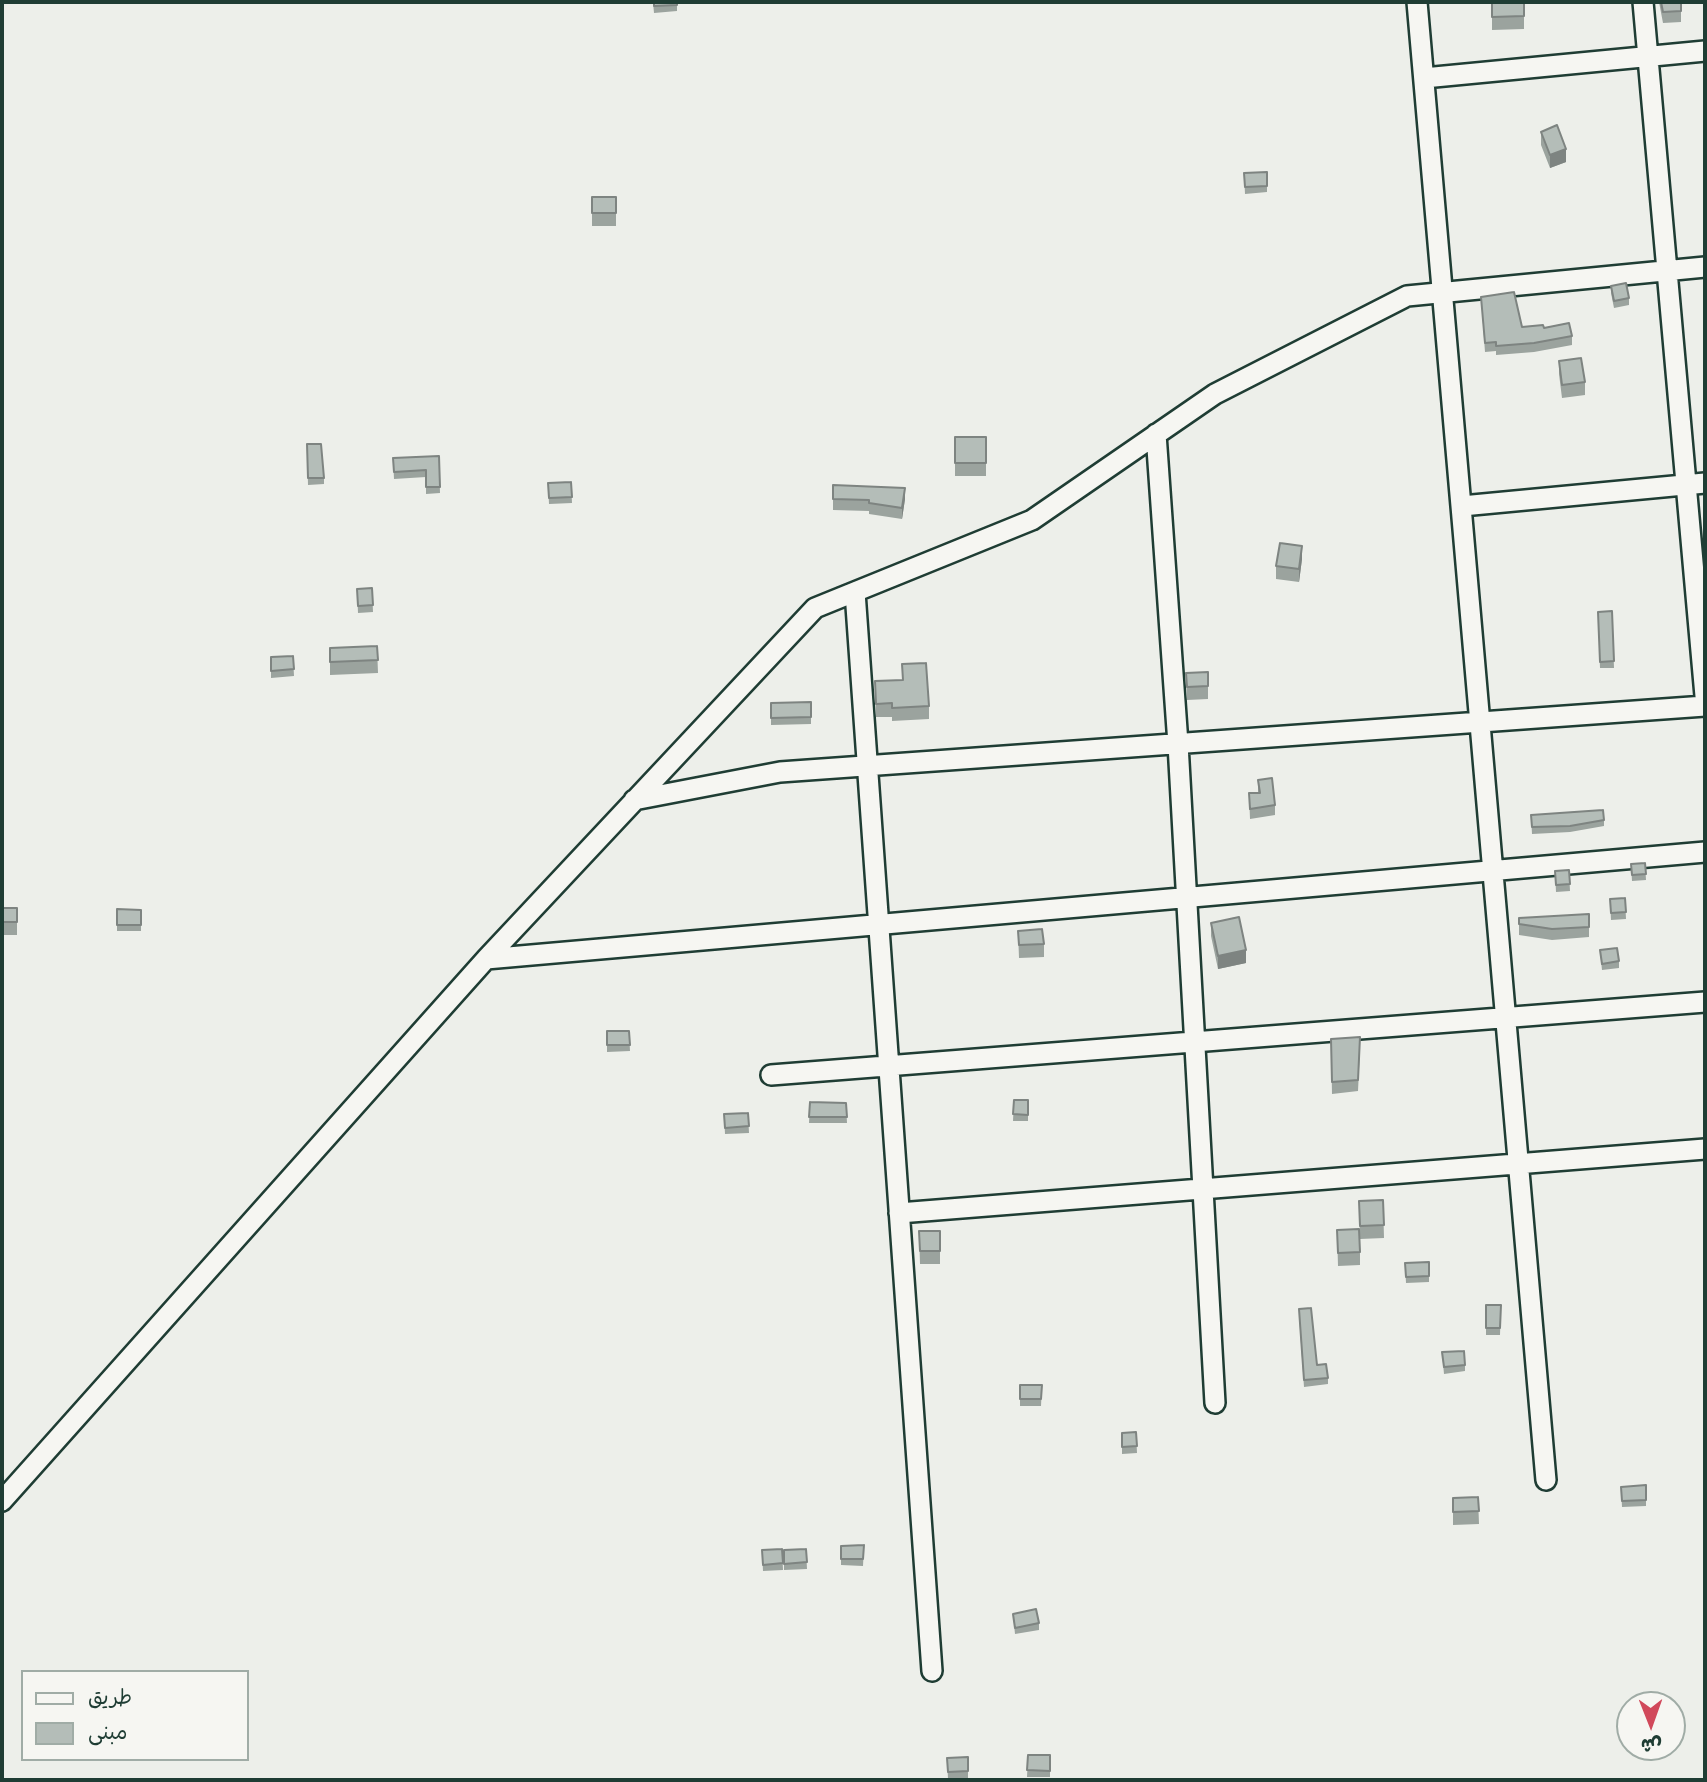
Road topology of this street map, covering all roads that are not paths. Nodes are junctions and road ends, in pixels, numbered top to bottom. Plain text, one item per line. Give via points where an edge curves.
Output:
1 (1417, 2) edge
2 (1643, 2) edge
3 (1705, 51) edge
4 (1648, 57) junction
5 (1424, 78) junction
6 (1705, 267) edge
7 (1667, 271) junction
8 (1443, 292) junction
9 (1156, 434) junction
10 (1696, 484) edge
11 (1462, 506) junction
12 (855, 592) junction
13 (1705, 696) edge
14 (1705, 705) edge
15 (1481, 722) junction
16 (1178, 744) junction
17 (867, 766) junction
18 (634, 800) junction
19 (1705, 852) edge
20 (1494, 871) junction
21 (1187, 898) junction
22 (878, 925) junction
23 (486, 959) junction
24 (1705, 1002) edge
25 (1507, 1017) junction
26 (1195, 1042) junction
27 (889, 1066) junction
28 (771, 1075) dead end
29 (1705, 1149) edge
30 (1519, 1164) junction
31 (1203, 1189) junction
32 (899, 1213) junction
33 (1215, 1404) dead end
34 (1546, 1480) dead end
35 (2, 1502) edge
36 (932, 1671) dead end

1 - 5 street
2 - 4 street
3 - 4 street
4 - 5 street
4 - 7 street
5 - 8 street
6 - 7 street
7 - 8 street
7 - 10 street
8 - 9 street via 1407,296 1215,394
8 - 11 street
9 - 12 street via 1032,520
9 - 16 street
10 - 11 street
10 - 13 street
11 - 15 street
12 - 17 street
12 - 18 street via 815,608
14 - 15 street
15 - 16 street
15 - 20 street
16 - 17 street
16 - 21 street
17 - 18 street via 780,772
17 - 22 street
18 - 23 street
19 - 20 street
20 - 21 street
20 - 25 street
21 - 22 street
21 - 26 street
22 - 23 street
22 - 27 street
23 - 35 street
24 - 25 street
25 - 26 street
25 - 30 street
26 - 27 street
26 - 31 street
27 - 28 street
27 - 32 street
29 - 30 street
30 - 31 street
30 - 34 street
31 - 32 street
31 - 33 street
32 - 36 street

